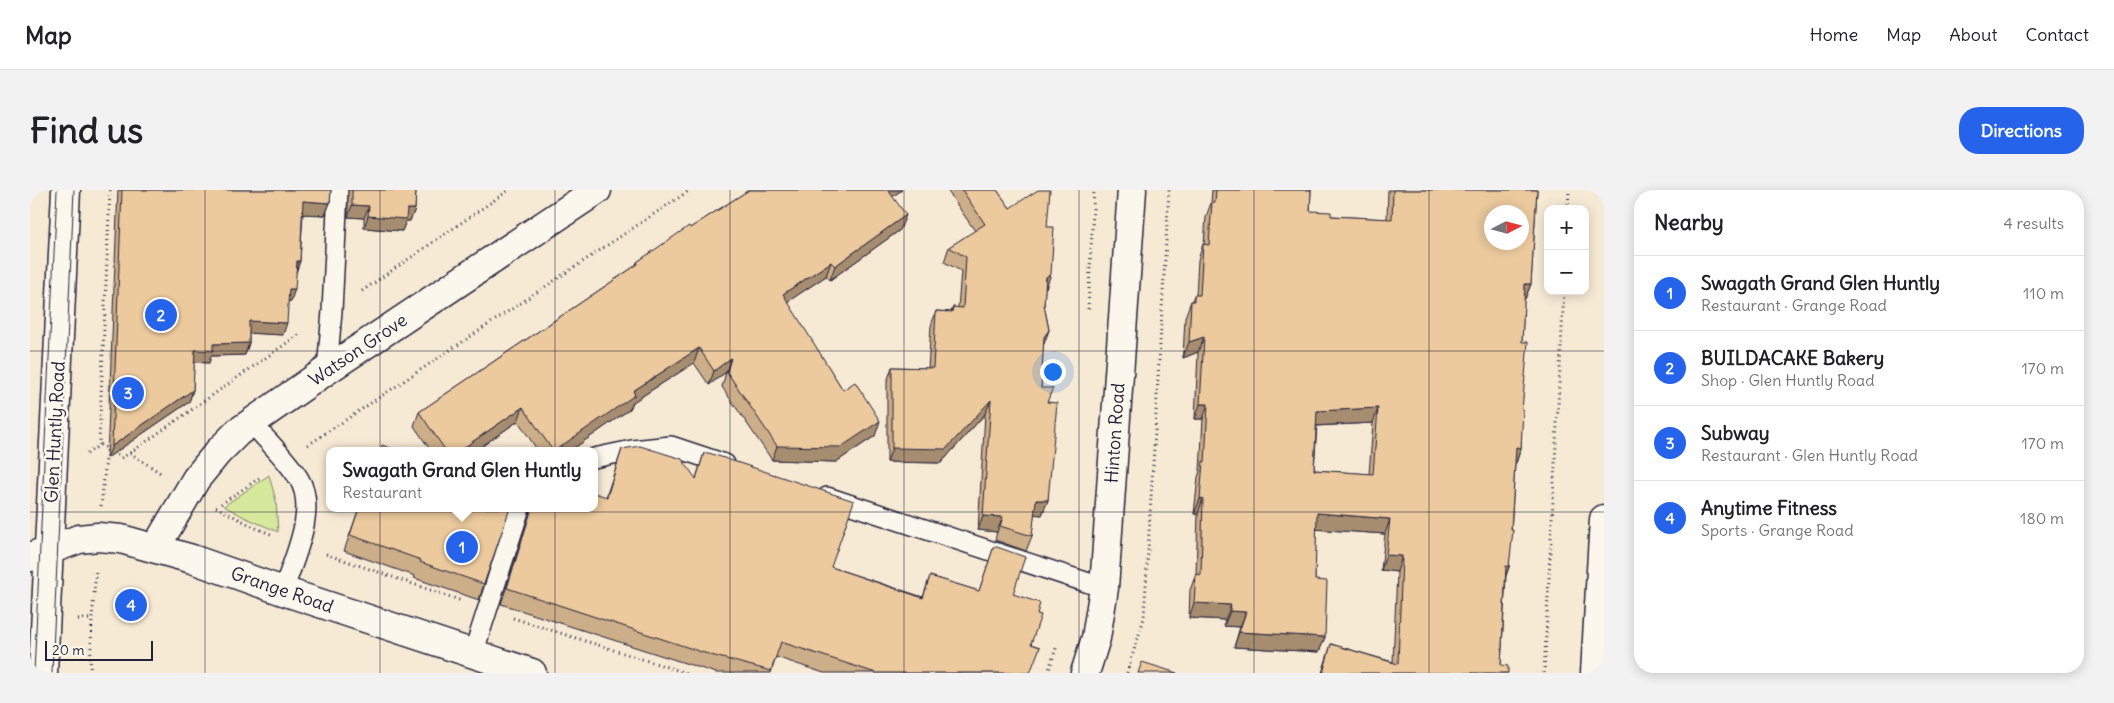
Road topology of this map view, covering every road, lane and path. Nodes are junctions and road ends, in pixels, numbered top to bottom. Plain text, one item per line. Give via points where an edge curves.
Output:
1 (66, 190) edge
2 (110, 190) edge
3 (338, 190) edge
4 (597, 190) edge
5 (690, 190) edge
6 (1132, 190) edge
7 (1168, 190) edge
8 (1569, 190) edge
9 (1568, 205) edge
10 (1564, 295) edge
11 (327, 370) junction
12 (252, 423) junction
13 (598, 457) edge
14 (285, 461) junction
15 (746, 471) edge
16 (188, 491) junction
17 (812, 492) edge
18 (216, 507) junction
19 (519, 512) edge
20 (1604, 519) edge
21 (298, 544) junction
22 (156, 547) junction
23 (40, 553) edge
24 (1603, 562) edge
25 (1104, 588) junction
26 (283, 591) junction
27 (486, 609) junction
28 (92, 619) dead end
29 (473, 654) junction
30 (43, 673) edge
31 (90, 673) edge
32 (532, 673) edge
33 (686, 673) edge
34 (1085, 673) edge
35 (1126, 673) edge
36 (1544, 673) edge
37 (1595, 673) edge

1 - 23 street, Glen Huntly Road
2 - 16 path via 99,443 121,458 130,453
3 - 11 lane
4 - 11 street, Watson Grove
5 - 14 path
6 - 25 street, Hinton Road
7 - 35 path via 1144,618
8 - 9 path
10 - 36 path
11 - 12 street, Watson Grove
12 - 14 lane
12 - 16 street, Watson Grove via 218,452
13 - 15 lane via 671,446
14 - 18 path
14 - 21 lane via 305,494 306,512
16 - 18 path
16 - 22 street, Watson Grove
17 - 25 lane
18 - 21 path via 256,528
19 - 27 lane
20 - 24 street
21 - 26 lane
21 - 27 path
22 - 23 street, Grange Road via 98,537 79,539
22 - 26 street, Grange Road
23 - 30 street, Glen Huntly Road
24 - 37 street
25 - 34 street, Hinton Road via 1096,638
26 - 29 street, Grange Road
27 - 29 lane
27 - 33 path
28 - 31 path
29 - 32 street, Grange Road

